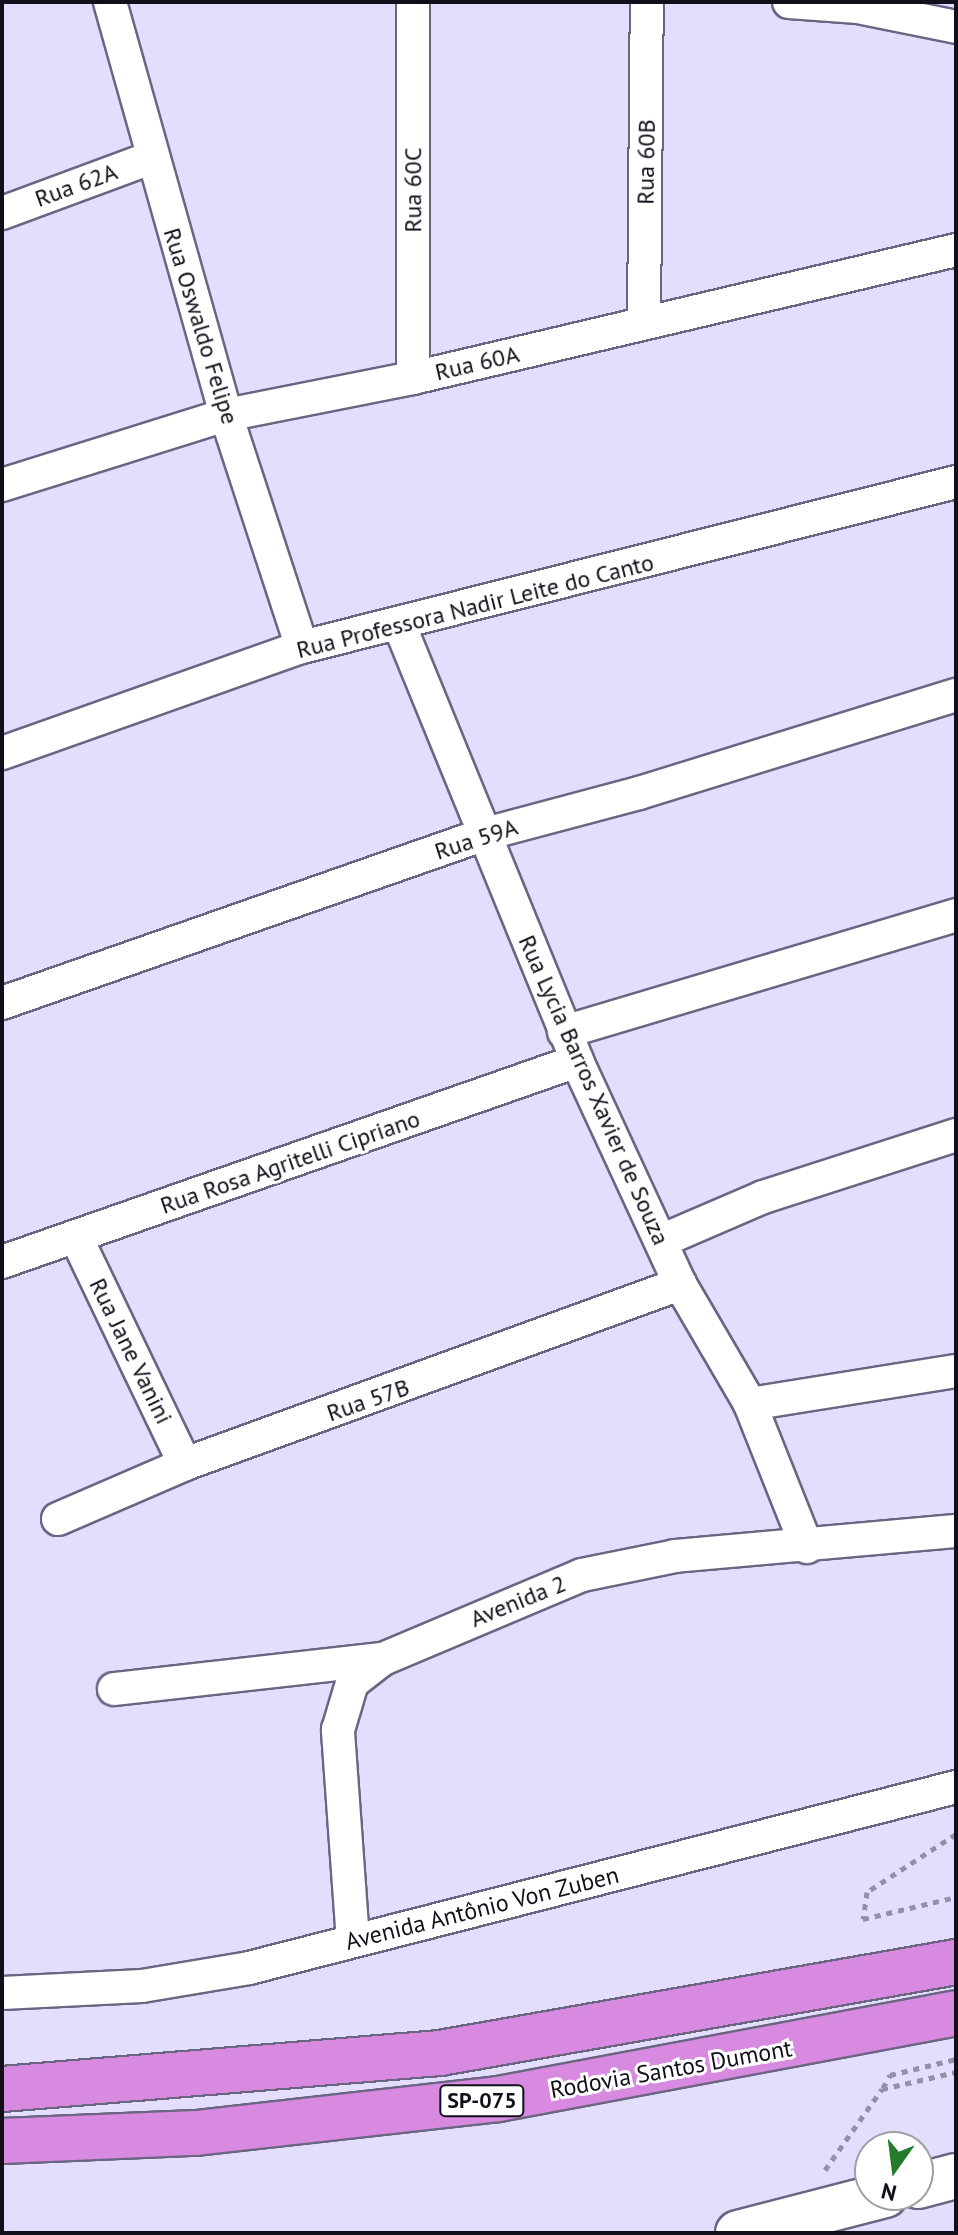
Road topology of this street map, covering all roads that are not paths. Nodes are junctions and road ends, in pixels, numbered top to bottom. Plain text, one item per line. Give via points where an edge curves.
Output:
1 (110, 2) edge
2 (413, 2) edge
3 (647, 2) edge
4 (789, 2) edge
5 (956, 27) edge
6 (151, 158) junction
7 (2, 213) edge
8 (956, 250) edge
9 (644, 323) junction
10 (413, 378) junction
11 (226, 415) junction
12 (956, 482) edge
13 (2, 485) edge
14 (399, 624) junction
15 (302, 647) junction
16 (956, 695) edge
17 (2, 753) edge
18 (485, 834) junction
19 (956, 915) edge
20 (2, 1003) edge
21 (570, 1047) junction
22 (956, 1135) edge
23 (76, 1237) junction
24 (661, 1241) junction
25 (2, 1262) edge
26 (680, 1284) junction
27 (956, 1371) edge
28 (750, 1404) junction
29 (185, 1464) junction
30 (58, 1519) dead end
31 (956, 1531) edge
32 (807, 1547) junction
33 (383, 1659) junction
34 (114, 1689) dead end
35 (956, 1787) edge
36 (353, 1941) junction
37 (956, 1962) edge
38 (2, 1993) edge
39 (956, 2013) edge
40 (2, 2089) edge
41 (2, 2141) edge
42 (956, 2176) edge
43 (934, 2182) edge
44 (854, 2203) edge
45 (738, 2233) edge

1 - 6 street, Rua Oswaldo Felipe
2 - 10 street, Rua 60C
3 - 9 street, Rua 60B
4 - 5 street via 858,7
6 - 7 street, Rua 62A
6 - 11 street, Rua Oswaldo Felipe
8 - 9 street, Rua 60A
9 - 10 street, Rua 60A
10 - 11 street, Rua 60A
11 - 13 street, Rua 60A
11 - 15 street, Rua Oswaldo Felipe
12 - 14 street, Rua Professora Nadir Leite do Canto
14 - 15 street, Rua Professora Nadir Leite do Canto
14 - 18 street, Rua Lycia Barros Xavier de Souza
15 - 17 street, Rua Professora Nadir Leite do Canto
16 - 18 street, Rua 59A via 639,793
18 - 20 street, Rua 59A
18 - 21 street, Rua Lycia Barros Xavier de Souza
19 - 21 street, Rua Rosa Agritelli Cipriano
21 - 23 street, Rua Rosa Agritelli Cipriano
21 - 24 street, Rua Lycia Barros Xavier de Souza
22 - 24 street via 763,1197
23 - 25 street, Rua Rosa Agritelli Cipriano
23 - 29 street, Rua Jane Vanini
24 - 26 street, Rua Lycia Barros Xavier de Souza
26 - 28 street, Rua Lycia Barros Xavier de Souza
26 - 29 street, Rua 57B
27 - 28 street
28 - 32 street, Rua Lycia Barros Xavier de Souza
29 - 30 street, Rua 57B
31 - 32 street, Avenida 2
32 - 33 street, Avenida 2 via 675,1556 582,1575
33 - 34 street
33 - 36 street, Avenida 2 via 352,1683 338,1730
35 - 36 street, Avenida Antônio Von Zuben
36 - 38 street, Avenida Antônio Von Zuben via 142,1986
37 - 40 highway, SP-075 via 440,2053
39 - 41 highway, Rodovia Santos Dumont / SP-075 via 498,2099 196,2133
42 - 43 street
44 - 45 street

